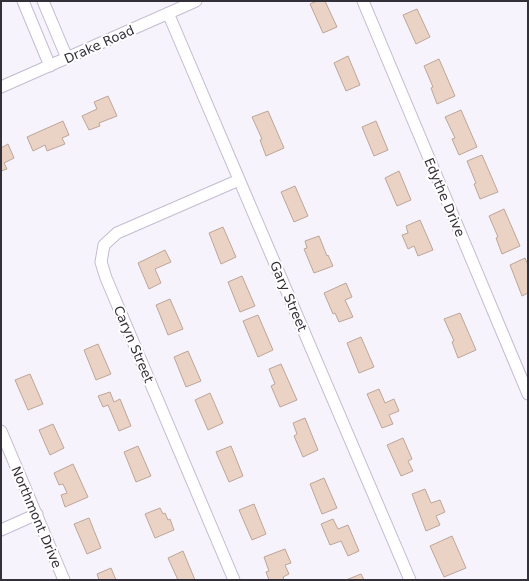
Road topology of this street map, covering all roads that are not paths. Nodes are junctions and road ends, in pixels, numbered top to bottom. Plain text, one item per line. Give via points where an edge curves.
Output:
1 (23, 1) edge
2 (43, 1) edge
3 (196, 1) edge
4 (363, 1) edge
5 (168, 13) junction
6 (67, 58) junction
7 (50, 66) junction
8 (1, 87) edge
9 (239, 180) junction
10 (528, 394) edge
11 (1, 431) edge
12 (37, 514) junction
13 (1, 530) edge
14 (64, 580) edge
15 (234, 580) edge
16 (410, 580) edge

1 - 7 street
2 - 6 street
3 - 5 street, Drake Road
4 - 10 street, Edythe Drive
5 - 6 street, Drake Road
5 - 9 street, Gary Street
6 - 7 street, Drake Road
7 - 8 street, Drake Road
9 - 15 street, Caryn Street via 117,233 104,245 101,262
9 - 16 street, Gary Street
11 - 12 street, Northmont Drive
12 - 13 street
12 - 14 street, Northmont Drive

